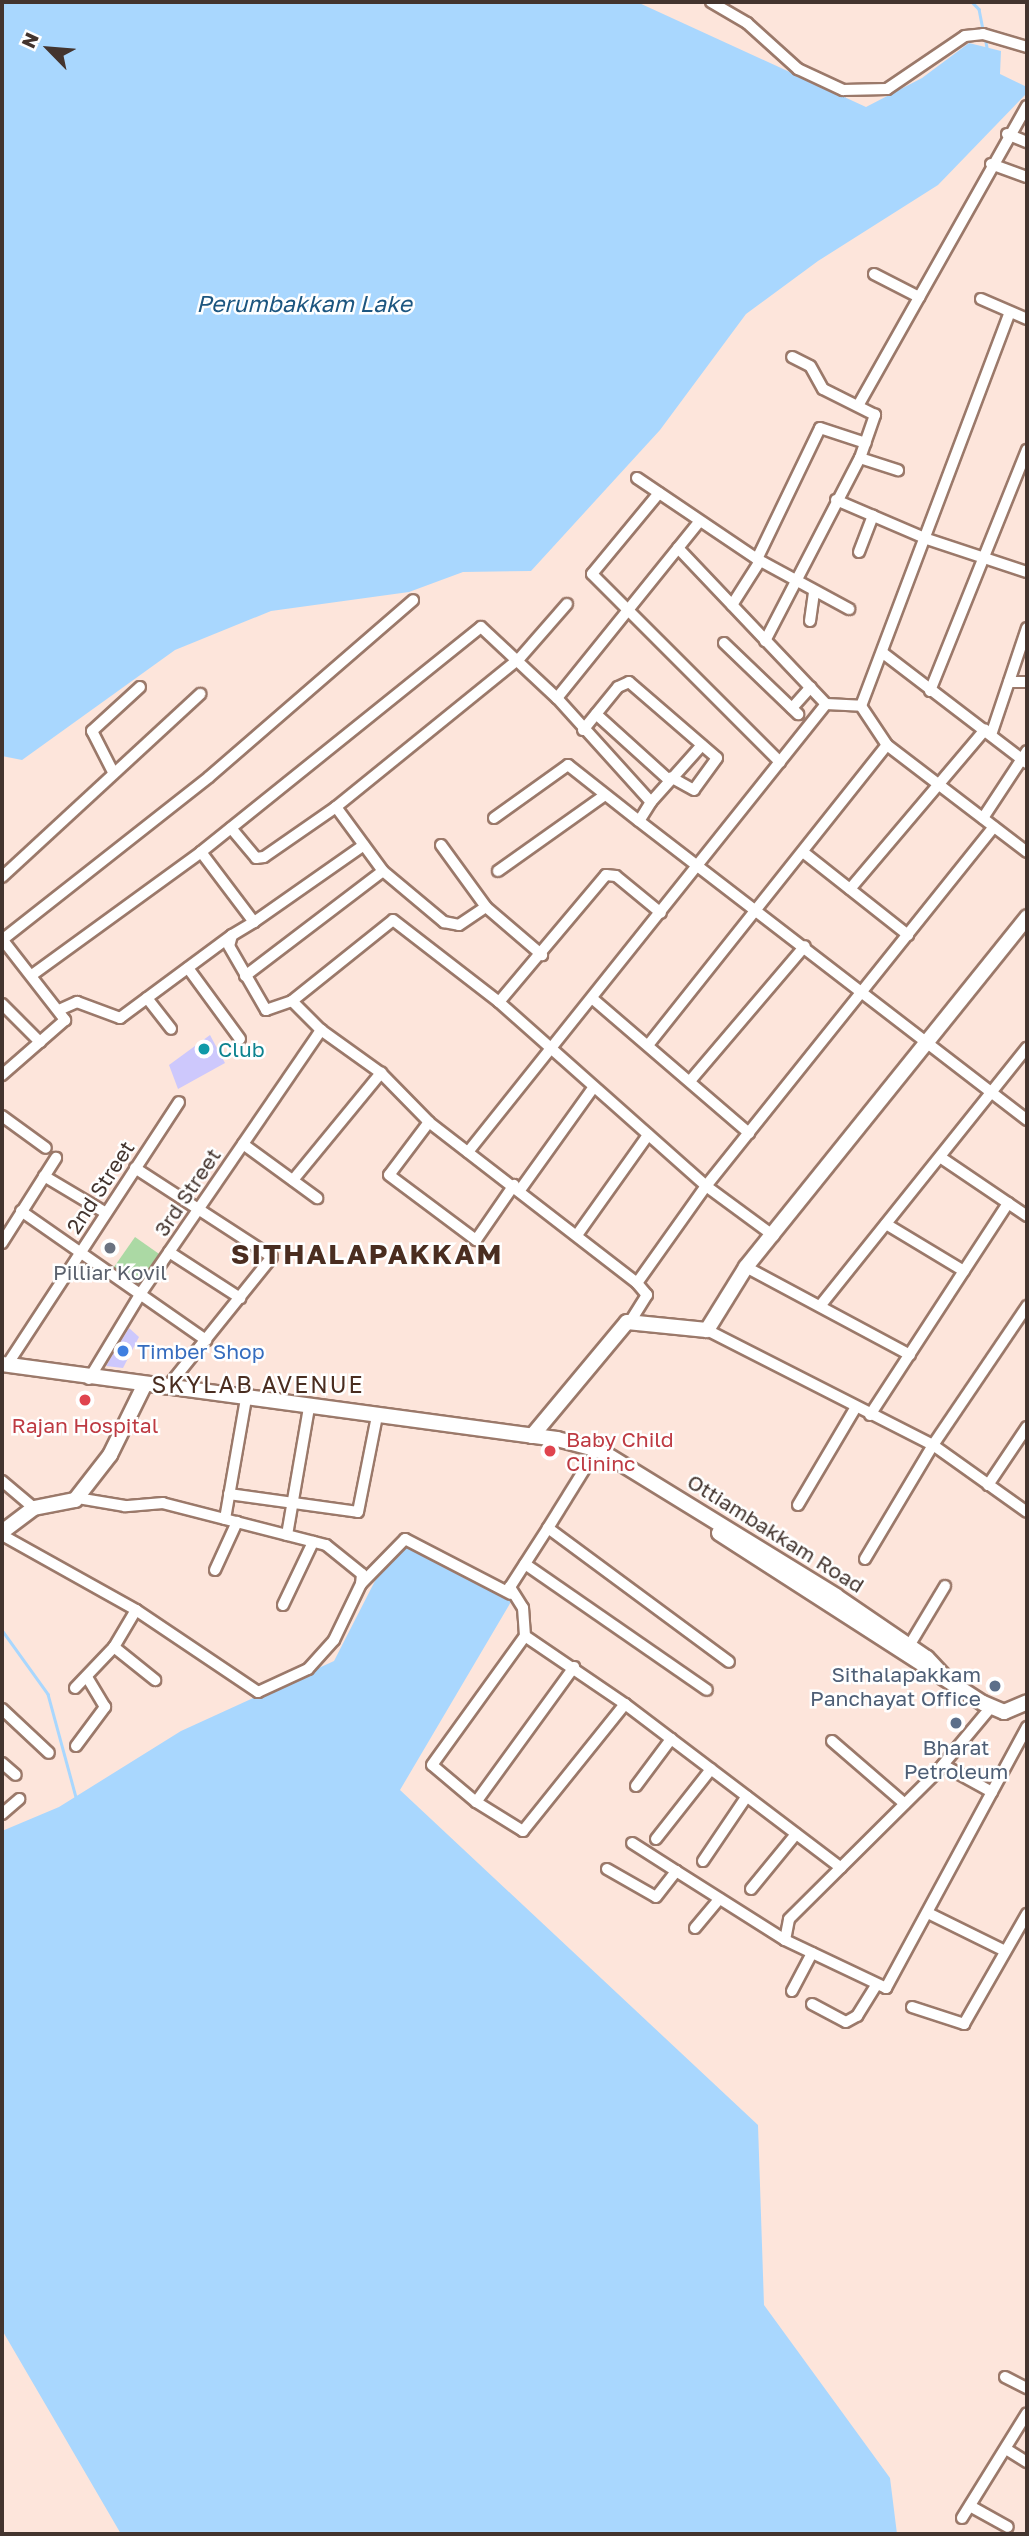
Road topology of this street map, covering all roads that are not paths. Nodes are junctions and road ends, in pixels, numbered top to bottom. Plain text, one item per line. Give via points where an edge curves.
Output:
1 (711, 2) edge
2 (1027, 47) edge
3 (1027, 106) edge
4 (1007, 134) junction
5 (1027, 142) edge
6 (991, 164) junction
7 (1027, 177) edge
8 (874, 274) dead end
9 (919, 297) junction
10 (981, 299) dead end
11 (1010, 312) junction
12 (1027, 318) edge
13 (792, 357) dead end
14 (859, 404) junction
15 (866, 443) junction
16 (1027, 450) edge
17 (860, 458) junction
18 (898, 470) dead end
19 (637, 478) dead end
20 (659, 493) junction
21 (836, 500) junction
22 (873, 516) junction
23 (699, 522) junction
24 (927, 539) junction
25 (678, 548) junction
26 (859, 552) dead end
27 (988, 558) junction
28 (758, 560) junction
29 (1027, 572) edge
30 (795, 582) junction
31 (814, 592) junction
32 (413, 600) dead end
33 (567, 604) dead end
34 (732, 606) junction
35 (627, 607) junction
36 (849, 609) dead end
37 (810, 621) dead end
38 (1027, 631) edge
39 (765, 641) junction
40 (724, 643) dead end
41 (883, 653) junction
42 (519, 659) junction
43 (1009, 682) junction
44 (1027, 682) edge
45 (141, 687) dead end
46 (811, 687) junction
47 (930, 691) junction
48 (200, 694) dead end
49 (557, 698) junction
50 (826, 704) junction
51 (861, 706) junction
52 (596, 714) junction
53 (583, 730) junction
54 (988, 732) junction
55 (702, 745) junction
56 (887, 745) junction
57 (1025, 758) edge
58 (780, 762) junction
59 (113, 772) junction
60 (670, 778) junction
61 (939, 784) junction
62 (605, 796) junction
63 (651, 802) junction
64 (337, 807) junction
65 (494, 818) dead end
66 (983, 818) junction
67 (639, 821) junction
68 (995, 827) junction
69 (231, 828) junction
70 (364, 845) junction
71 (440, 845) dead end
72 (201, 852) junction
73 (803, 852) junction
74 (1027, 852) edge
75 (700, 864) junction
76 (383, 871) junction
77 (498, 871) dead end
78 (2, 877) edge
79 (849, 889) junction
80 (486, 907) junction
81 (758, 909) junction
82 (662, 913) junction
83 (1027, 917) edge
84 (254, 922) junction
85 (232, 935) junction
86 (908, 935) junction
87 (2, 939) edge
88 (805, 946) junction
89 (542, 955) junction
90 (188, 968) junction
91 (32, 975) junction
92 (245, 976) junction
93 (864, 991) junction
94 (148, 998) junction
95 (593, 999) junction
96 (292, 1000) junction
97 (499, 1002) junction
98 (2, 1004) edge
99 (59, 1010) junction
100 (171, 1029) dead end
101 (321, 1030) junction
102 (240, 1039) dead end
103 (40, 1042) junction
104 (649, 1044) junction
105 (926, 1044) junction
106 (550, 1047) junction
107 (1027, 1048) edge
108 (381, 1073) junction
109 (2, 1075) edge
110 (690, 1081) junction
111 (593, 1088) junction
112 (991, 1093) junction
113 (179, 1102) dead end
114 (2, 1116) edge
115 (1027, 1120) edge
116 (429, 1122) junction
117 (749, 1133) junction
118 (648, 1135) junction
119 (243, 1144) junction
120 (46, 1148) dead end
121 (468, 1152) junction
122 (940, 1157) junction
123 (56, 1158) dead end
124 (135, 1168) junction
125 (44, 1176) junction
126 (293, 1180) junction
127 (706, 1186) junction
128 (517, 1188) junction
129 (317, 1198) dead end
130 (1008, 1203) junction
131 (199, 1208) junction
132 (22, 1211) junction
133 (106, 1213) junction
134 (1027, 1216) edge
135 (886, 1224) junction
136 (578, 1236) junction
137 (774, 1236) junction
138 (2, 1243) edge
139 (81, 1252) junction
140 (169, 1252) junction
141 (746, 1267) junction
142 (964, 1271) junction
143 (637, 1283) junction
144 (141, 1293) junction
145 (240, 1298) junction
146 (820, 1306) junction
147 (1027, 1306) edge
148 (631, 1322) junction
149 (707, 1330) junction
150 (206, 1340) junction
151 (910, 1355) junction
152 (4, 1367) edge
153 (86, 1378) junction
154 (144, 1386) junction
155 (166, 1389) junction
156 (246, 1399) junction
157 (309, 1407) junction
158 (856, 1407) junction
159 (870, 1415) junction
160 (377, 1416) junction
161 (1027, 1427) edge
162 (532, 1436) junction
163 (933, 1445) junction
164 (592, 1457) junction
165 (2, 1481) edge
166 (988, 1485) junction
167 (229, 1494) junction
168 (77, 1498) junction
169 (292, 1504) junction
170 (799, 1505) dead end
171 (34, 1508) junction
172 (1027, 1512) edge
173 (225, 1519) junction
174 (237, 1522) junction
175 (548, 1528) junction
176 (2, 1534) edge
177 (287, 1535) junction
178 (313, 1542) junction
179 (865, 1559) dead end
180 (525, 1564) junction
181 (215, 1570) dead end
182 (361, 1584) junction
183 (945, 1586) dead end
184 (511, 1594) junction
185 (284, 1605) dead end
186 (136, 1610) junction
187 (526, 1636) junction
188 (909, 1646) junction
189 (114, 1647) junction
190 (729, 1662) dead end
191 (574, 1667) junction
192 (88, 1677) junction
193 (945, 1677) junction
194 (155, 1680) dead end
195 (75, 1688) dead end
196 (707, 1690) dead end
197 (1027, 1702) edge
198 (625, 1704) junction
199 (991, 1707) junction
200 (2, 1709) edge
201 (1027, 1727) edge
202 (671, 1739) junction
203 (832, 1741) dead end
204 (76, 1746) dead end
205 (48, 1753) dead end
206 (2, 1763) edge
207 (943, 1765) junction
208 (710, 1769) junction
209 (16, 1775) dead end
210 (636, 1786) dead end
211 (992, 1792) junction
212 (747, 1796) junction
213 (19, 1799) dead end
214 (476, 1802) junction
215 (905, 1804) junction
216 (2, 1814) edge
217 (796, 1834) junction
218 (656, 1839) dead end
219 (632, 1843) dead end
220 (703, 1861) dead end
221 (841, 1868) junction
222 (607, 1869) dead end
223 (676, 1871) junction
224 (751, 1889) dead end
225 (719, 1899) junction
226 (928, 1913) junction
227 (1027, 1914) edge
228 (695, 1928) dead end
229 (785, 1940) junction
230 (1005, 1951) junction
231 (812, 1953) junction
232 (876, 1986) junction
233 (792, 1991) dead end
234 (812, 2004) dead end
235 (912, 2007) dead end
236 (1005, 2377) dead end
237 (1027, 2388) edge
238 (1027, 2413) edge
239 (1006, 2449) junction
240 (1027, 2462) edge
241 (970, 2506) junction
242 (962, 2518) dead end
243 (1008, 2527) dead end

1 - 2 street via 725,6 817,81 873,93 904,81 965,36 987,35
3 - 4 street
4 - 5 street
4 - 6 street
6 - 7 street
6 - 9 street
8 - 9 street
9 - 14 street
10 - 11 street
11 - 12 street
11 - 24 street
13 - 14 street via 810,366 823,389
14 - 15 street via 875,415
15 - 17 street
15 - 28 street via 820,428
16 - 27 street
17 - 18 street
17 - 21 street
19 - 20 street
20 - 23 street
20 - 35 street via 592,574
21 - 22 street
21 - 30 street
22 - 24 street
22 - 26 street
23 - 25 street
23 - 28 street
24 - 27 street
24 - 41 street
25 - 34 street
25 - 35 street
27 - 29 street
27 - 47 street
28 - 30 street
28 - 34 street
30 - 31 street
30 - 39 street
31 - 36 street
31 - 37 street
32 - 87 street via 209,777
33 - 42 street
34 - 39 street
35 - 49 street
35 - 58 street
38 - 43 street
39 - 46 street
40 - 46 street via 795,711
41 - 47 street
41 - 51 street
42 - 49 street
42 - 64 street
42 - 69 street via 477,627
43 - 44 street
43 - 54 street
45 - 59 street via 92,731
46 - 50 street
47 - 54 street
48 - 59 street
49 - 53 street
50 - 51 street
50 - 58 street
51 - 56 street
52 - 53 street
52 - 55 street via 618,687 629,682
52 - 60 street
53 - 63 street
54 - 57 street
54 - 61 street
55 - 60 street
55 - 60 street via 717,758 694,790
56 - 61 street
56 - 73 street
57 - 66 street
58 - 75 street
59 - 78 street
60 - 63 street
61 - 66 street
61 - 79 street
62 - 65 street via 568,765
62 - 67 street
62 - 77 street
63 - 67 street
64 - 69 street via 264,857 256,858
64 - 70 street
66 - 68 street
67 - 75 street
68 - 74 street
68 - 86 street
69 - 72 street
70 - 76 street
70 - 84 street
71 - 80 street
72 - 84 street
72 - 91 street
73 - 79 street
73 - 81 street
75 - 81 street
75 - 82 street
76 - 80 street via 444,922 458,925
76 - 92 street
79 - 86 street
80 - 89 street
81 - 88 street
81 - 104 street
82 - 89 street via 616,876 606,875
82 - 95 street
83 - 105 street
84 - 85 street
85 - 90 street
85 - 92 street via 229,946
86 - 93 street
87 - 91 street
88 - 93 street
88 - 110 street
89 - 97 street
90 - 94 street
90 - 102 street
91 - 99 street
92 - 96 street via 266,1010
93 - 105 street
93 - 117 street
94 - 99 street via 120,1018 77,1002
94 - 100 street
95 - 104 street
95 - 106 street
96 - 97 street via 393,920
96 - 101 street
97 - 106 street
98 - 103 street
99 - 103 street via 65,1020
101 - 108 street
101 - 119 street, 3rd Street
103 - 109 street
104 - 110 street
105 - 112 street
105 - 137 street
106 - 111 street
106 - 121 street
107 - 112 street
108 - 116 street
108 - 126 street
110 - 117 street
111 - 118 street
111 - 128 street
112 - 115 street
112 - 122 street
113 - 124 street, 2nd Street
114 - 120 street
116 - 121 street
116 - 128 street via 389,1175 410,1191 476,1240
117 - 127 street
118 - 127 street
118 - 136 street
119 - 126 street
119 - 131 street, 3rd Street
121 - 128 street
122 - 130 street
122 - 135 street
123 - 125 street
124 - 131 street
124 - 133 street, 2nd Street
125 - 132 street
125 - 133 street
126 - 129 street
127 - 137 street
127 - 143 street
128 - 136 street
130 - 134 street
130 - 142 street
131 - 140 street, 3rd Street
131 - 145 street via 272,1257
132 - 138 street
132 - 139 street
133 - 139 street, 2nd Street
135 - 142 street
135 - 146 street
136 - 143 street
137 - 141 street
139 - 144 street
139 - 152 street, 2nd Street
140 - 144 street, 3rd Street
140 - 145 street
141 - 146 street
141 - 149 street
142 - 151 street
143 - 148 street via 647,1295
144 - 150 street
144 - 153 street, 3rd Street
145 - 150 street
146 - 151 street
147 - 163 street
148 - 149 street
148 - 162 street
149 - 158 street
150 - 155 street
151 - 159 street
152 - 153 street, Ottiambakkam Road
153 - 154 street, Ottiambakkam Road
154 - 155 street, Ottiambakkam Road
154 - 168 street via 110,1455
155 - 156 street, Ottiambakkam Road
156 - 157 street, Ottiambakkam Road
156 - 167 street
157 - 160 street, Ottiambakkam Road
157 - 169 street
158 - 159 street
158 - 170 street
159 - 163 street
160 - 162 street, Ottiambakkam Road
160 - 169 street via 358,1512
161 - 166 street
162 - 164 street, Ottiambakkam Road
162 - 188 street, Ottiambakkam Road via 576,1443 628,1465
163 - 166 street
163 - 179 street
164 - 175 street
164 - 193 street, Ottiambakkam Road
165 - 171 street
166 - 172 street
167 - 169 street
167 - 173 street
168 - 171 street
168 - 173 street via 125,1506 163,1503
169 - 177 street
171 - 176 street
173 - 174 street
174 - 177 street
174 - 181 street
175 - 180 street
175 - 190 street
176 - 186 street
177 - 178 street
178 - 182 street via 352,1565 362,1574
178 - 185 street
180 - 184 street
180 - 196 street
182 - 184 street via 405,1539
182 - 186 street via 334,1640 308,1669 258,1692
183 - 188 street
184 - 187 street via 521,1602
186 - 189 street
187 - 191 street
187 - 214 street via 432,1765
188 - 193 street, Ottiambakkam Road
189 - 192 street
189 - 194 street
191 - 198 street
191 - 214 street
192 - 195 street
192 - 204 street via 105,1707
193 - 199 street, Ottiambakkam Road
197 - 199 street via 1013,1711
198 - 202 street
198 - 214 street via 530,1826 516,1831
199 - 207 street
200 - 205 street
201 - 211 street
202 - 208 street
202 - 210 street
203 - 215 street
206 - 209 street
207 - 211 street
207 - 215 street
208 - 212 street
208 - 218 street
211 - 226 street
212 - 217 street
212 - 220 street
213 - 216 street
215 - 221 street
217 - 221 street
217 - 224 street
219 - 223 street
221 - 229 street via 789,1919
222 - 223 street via 653,1899
223 - 225 street
225 - 228 street
225 - 229 street
226 - 230 street
226 - 232 street via 894,1980 886,1988
227 - 230 street
229 - 231 street
230 - 235 street via 964,2024
231 - 232 street
231 - 233 street
232 - 234 street via 858,2015 846,2022
236 - 237 street
238 - 239 street
239 - 240 street
239 - 241 street
241 - 242 street
241 - 243 street

